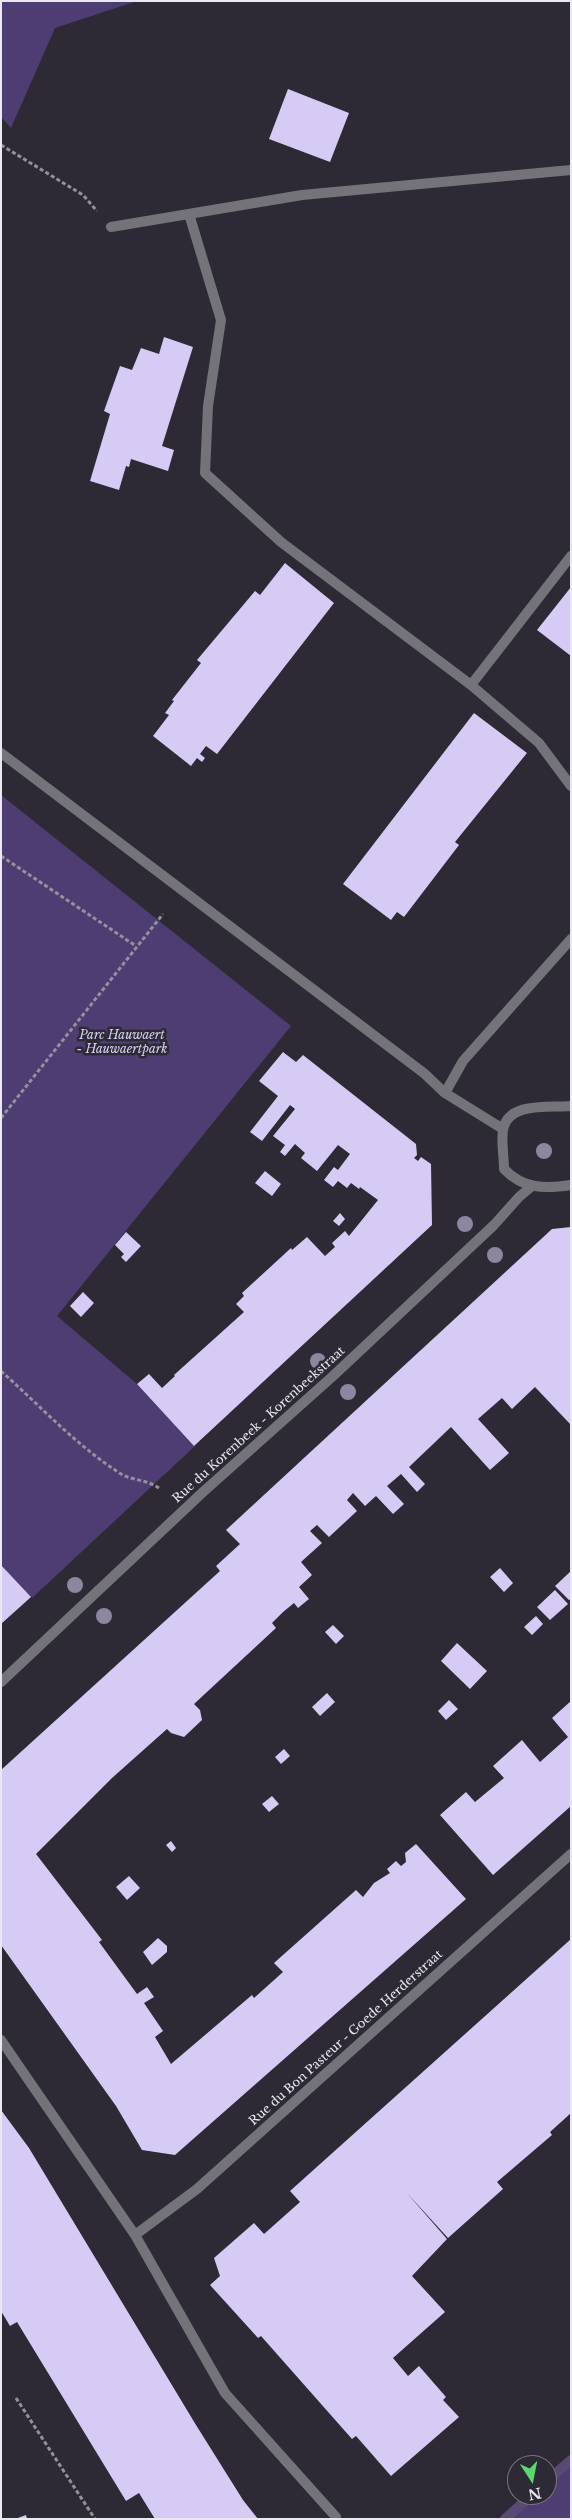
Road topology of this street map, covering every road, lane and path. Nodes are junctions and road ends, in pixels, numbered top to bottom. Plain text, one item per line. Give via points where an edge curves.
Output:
1 (1, 145) edge
2 (571, 170) edge
3 (189, 214) junction
4 (111, 227) joint
5 (571, 556) edge
6 (471, 685) junction
7 (1, 753) edge
8 (571, 786) edge
9 (1, 856) edge
10 (163, 914) dead end
11 (571, 939) edge
12 (136, 946) junction
13 (445, 1092) junction
14 (571, 1106) edge
15 (1, 1118) edge
16 (503, 1129) junction
17 (571, 1185) edge
18 (532, 1186) junction
19 (1, 1371) edge
20 (160, 1489) dead end
21 (1, 1682) edge
22 (571, 1854) edge
23 (1, 2040) edge
24 (135, 2235) junction
25 (16, 2398) dead end
26 (336, 2517) dead end
27 (95, 2519) edge

1 - 4 path via 83,195
2 - 3 street via 302,195
3 - 4 street
3 - 6 street via 221,320 208,406 205,474 281,542
5 - 6 street
6 - 8 street via 539,743
7 - 13 street
9 - 12 path
10 - 12 path
11 - 13 street via 463,1061
12 - 15 path
13 - 16 street
14 - 16 street via 525,1108
16 - 18 street via 504,1169 515,1180
17 - 18 street
18 - 21 street, Rue du Korenbeek - Korenbeekstraat via 487,1232
19 - 20 path via 119,1473
22 - 24 street, Rue du Bon Pasteur - Goede Herderstraat via 197,2189
23 - 24 street
24 - 26 street via 225,2393
25 - 27 path

